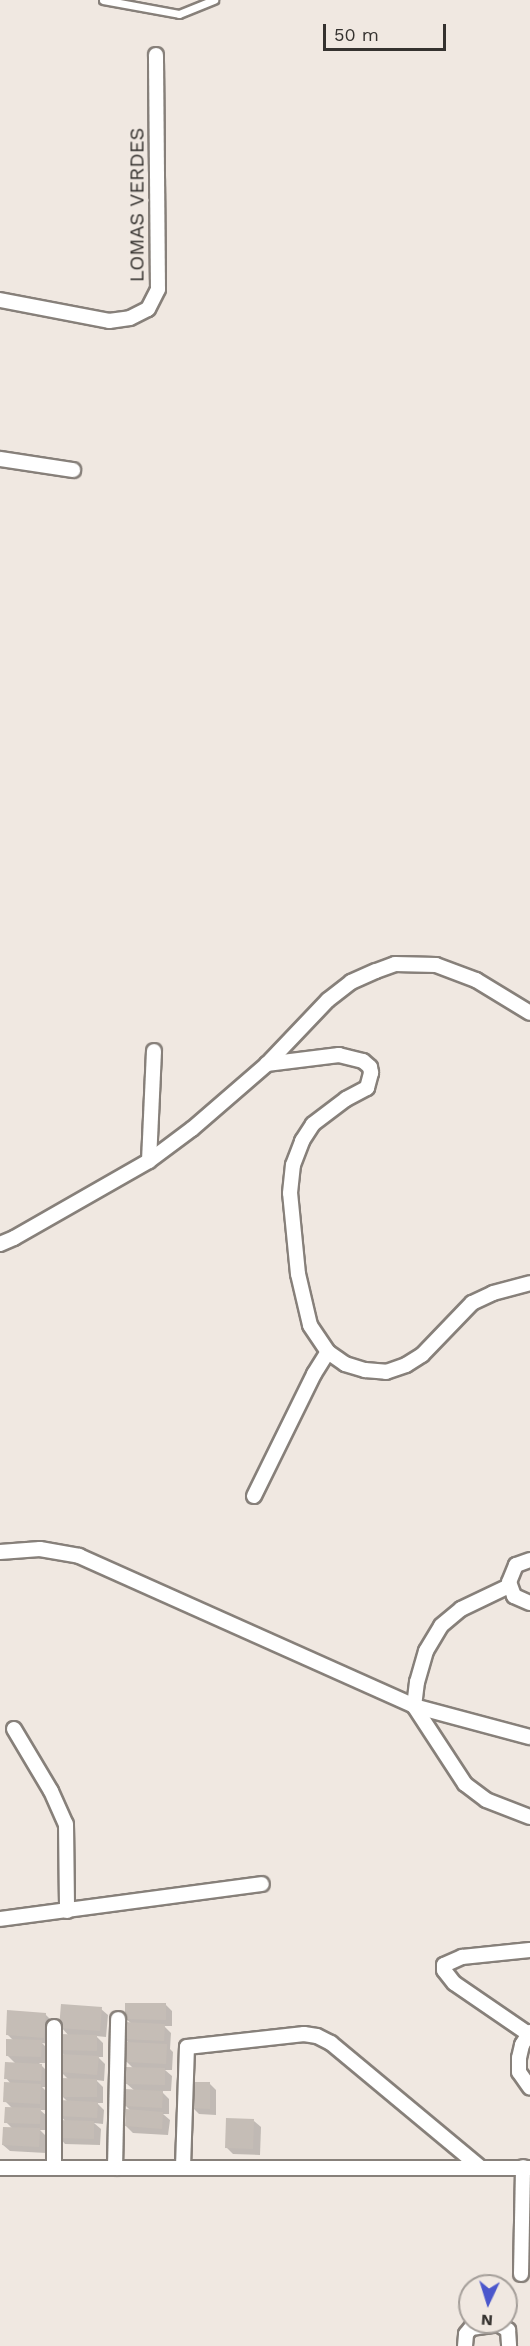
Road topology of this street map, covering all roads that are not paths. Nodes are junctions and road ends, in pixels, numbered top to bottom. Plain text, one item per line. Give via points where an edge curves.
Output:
1 (103, 0) edge
2 (214, 0) edge
3 (156, 55) dead end
4 (0, 300) edge
5 (0, 459) edge
6 (73, 470) dead end
7 (530, 1013) edge
8 (154, 1051) dead end
9 (267, 1064) junction
10 (149, 1161) junction
11 (0, 1244) edge
12 (530, 1283) edge
13 (328, 1352) junction
14 (254, 1496) dead end
15 (0, 1552) edge
16 (530, 1560) edge
17 (509, 1586) junction
18 (530, 1603) edge
19 (414, 1706) junction
20 (14, 1729) dead end
21 (527, 1734) edge
22 (530, 1817) edge
23 (262, 1884) dead end
24 (67, 1911) junction
25 (0, 1919) edge
26 (530, 1950) edge
27 (118, 2019) dead end
28 (54, 2027) dead end
29 (529, 2032) edge
30 (530, 2088) edge
31 (54, 2167) junction
32 (183, 2167) junction
33 (480, 2167) junction
34 (0, 2168) edge
35 (115, 2168) junction
36 (526, 2168) edge
37 (521, 2274) dead end
38 (465, 2346) edge
39 (509, 2346) edge

1 - 2 lane via 179,14
3 - 4 street, LOMAS VERDES via 158,289 148,309 130,318 109,321
5 - 6 street
7 - 9 street via 455,971 416,963 395,964 351,982 328,1000
8 - 10 street
9 - 10 street
9 - 13 street via 339,1055 363,1061 370,1067 367,1088 313,1124 293,1165 290,1193 298,1274 310,1325
10 - 11 street
12 - 13 street via 472,1303 422,1355 396,1369 365,1370 345,1364
13 - 14 street
15 - 19 street via 40,1549 79,1556
16 - 17 street via 516,1565
17 - 18 street via 514,1596
17 - 19 street via 461,1609 441,1626 426,1651
19 - 21 street
19 - 22 street via 465,1784 486,1800
20 - 24 street via 66,1824
23 - 24 street
24 - 25 street
26 - 29 street via 462,1958 444,1965 454,1983
27 - 35 street
28 - 31 street
29 - 30 street via 519,2058 519,2072
31 - 34 street
31 - 35 street
32 - 33 street
32 - 33 street via 187,2047 304,2034 331,2043
32 - 35 street
33 - 36 street
36 - 37 street
38 - 39 street via 471,2328 498,2324 508,2330

